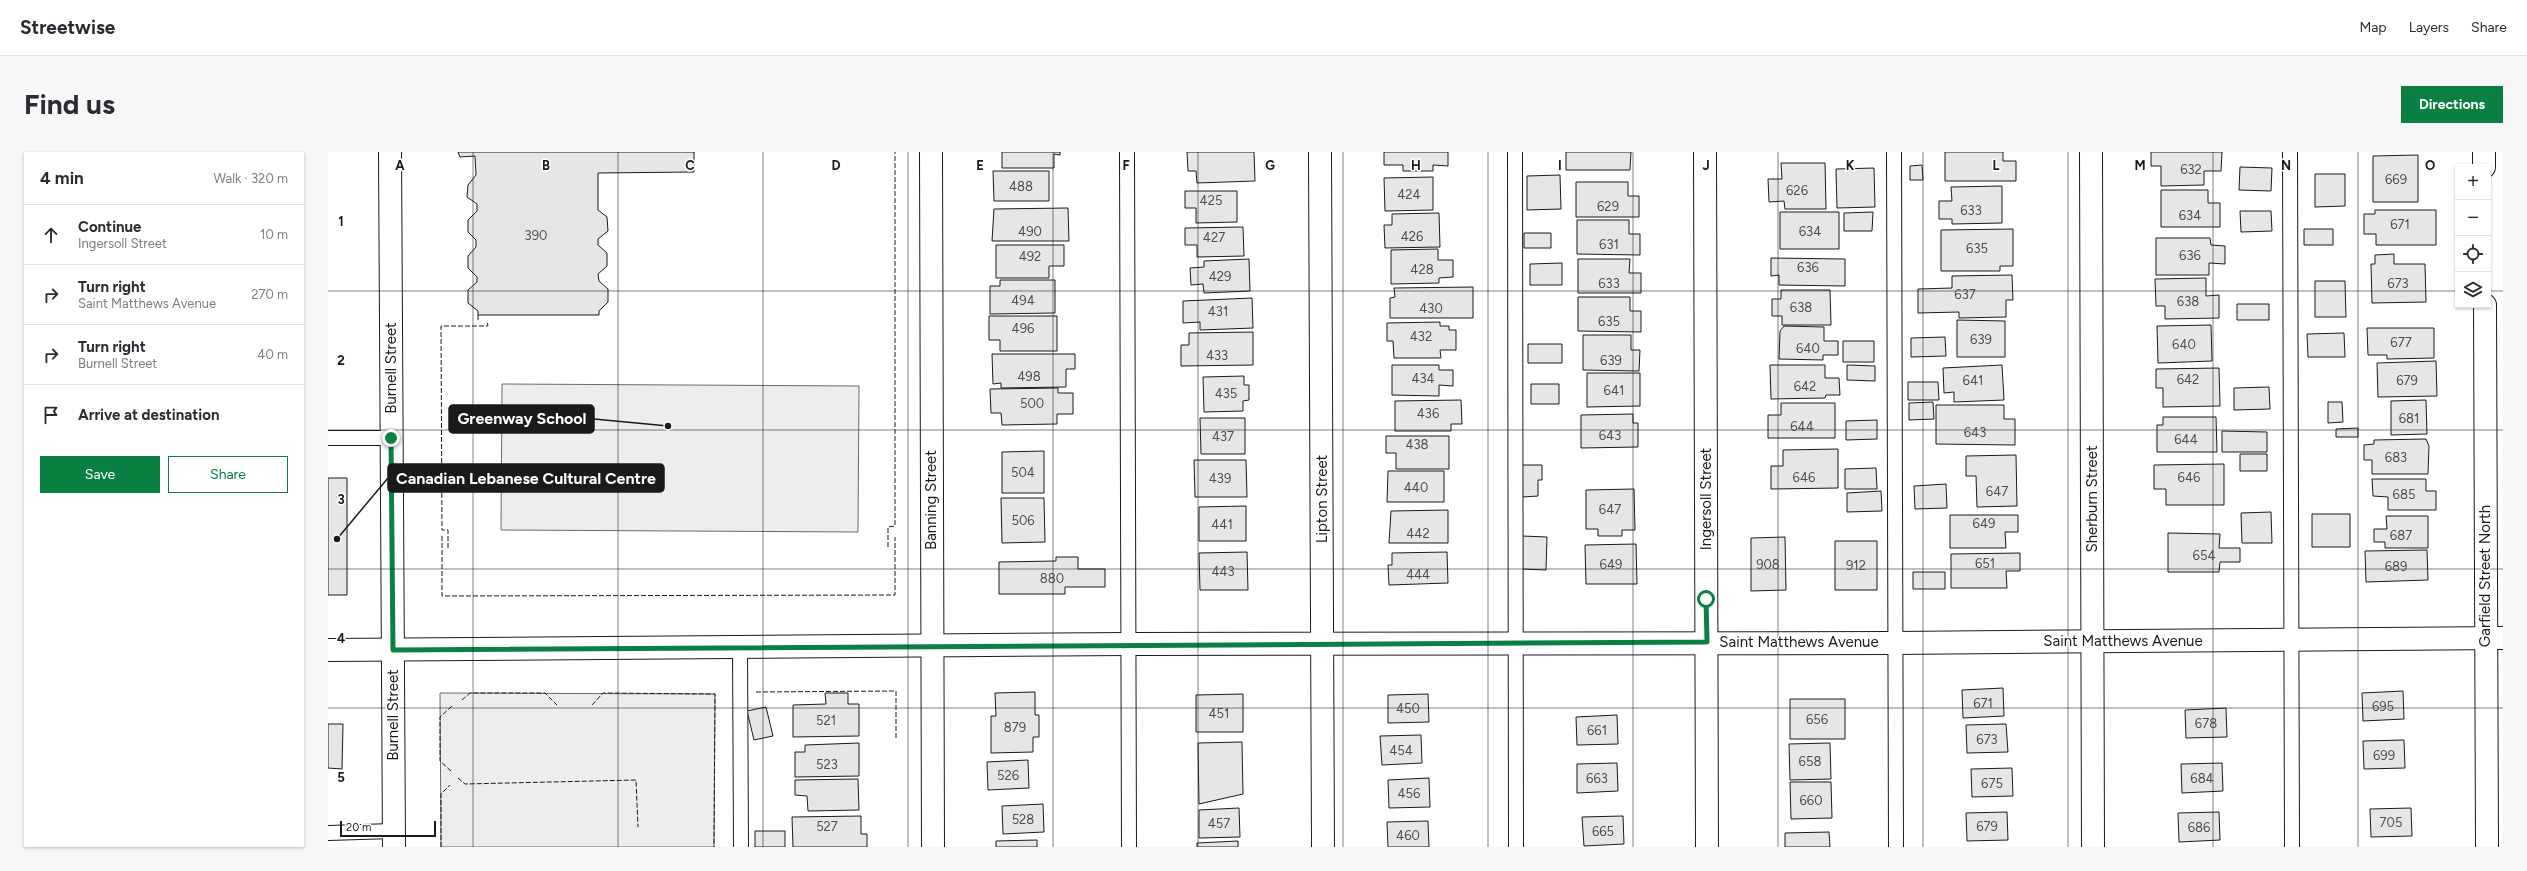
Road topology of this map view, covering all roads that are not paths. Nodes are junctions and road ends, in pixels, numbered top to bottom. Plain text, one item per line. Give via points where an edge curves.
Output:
1 (390, 152) edge
2 (931, 152) edge
3 (1127, 152) edge
4 (1320, 152) edge
5 (1515, 152) edge
6 (1705, 152) edge
7 (1894, 152) edge
8 (2091, 152) edge
9 (2290, 152) edge
10 (2484, 152) edge
11 (2484, 164) edge
12 (2485, 308) edge
13 (328, 438) edge
14 (391, 438) junction
15 (2494, 638) edge
16 (2292, 640) junction
17 (2092, 641) junction
18 (1707, 642) junction
19 (1515, 643) junction
20 (1895, 643) junction
21 (1128, 644) junction
22 (1322, 644) junction
23 (932, 646) junction
24 (740, 648) junction
25 (328, 650) edge
26 (393, 650) junction
27 (328, 833) edge
28 (393, 839) edge
29 (741, 847) edge
30 (933, 847) edge
31 (1129, 847) edge
32 (1322, 847) edge
33 (1516, 847) edge
34 (1707, 847) edge
35 (1896, 847) edge
36 (2093, 847) edge
37 (2292, 847) edge
38 (2486, 847) edge

1 - 14 street, Burnell Street
2 - 23 street, Banning Street
3 - 21 lane
4 - 22 street, Lipton Street
5 - 19 lane
6 - 18 street, Ingersoll Street
7 - 20 lane
8 - 17 street, Sherburn Street
9 - 16 lane
10 - 11 street
12 - 15 street, Garfield Street North
13 - 14 lane
14 - 26 street, Burnell Street
15 - 16 street, Saint Matthews Avenue
15 - 38 street, Garfield Street North
16 - 17 street, Saint Matthews Avenue
16 - 37 lane
17 - 20 street, Saint Matthews Avenue
17 - 36 street, Sherburn Street
18 - 19 street, Saint Matthews Avenue
18 - 20 street, Saint Matthews Avenue
18 - 34 street, Ingersoll Street
19 - 22 street, Saint Matthews Avenue
19 - 33 lane
20 - 35 lane
21 - 22 street, Saint Matthews Avenue
21 - 23 street, Saint Matthews Avenue
21 - 31 lane
22 - 32 street, Lipton Street
23 - 24 street, Saint Matthews Avenue
23 - 30 street, Banning Street
24 - 26 street, Saint Matthews Avenue
24 - 29 lane
25 - 26 street, Saint Matthews Avenue
26 - 28 street, Burnell Street
27 - 28 lane

